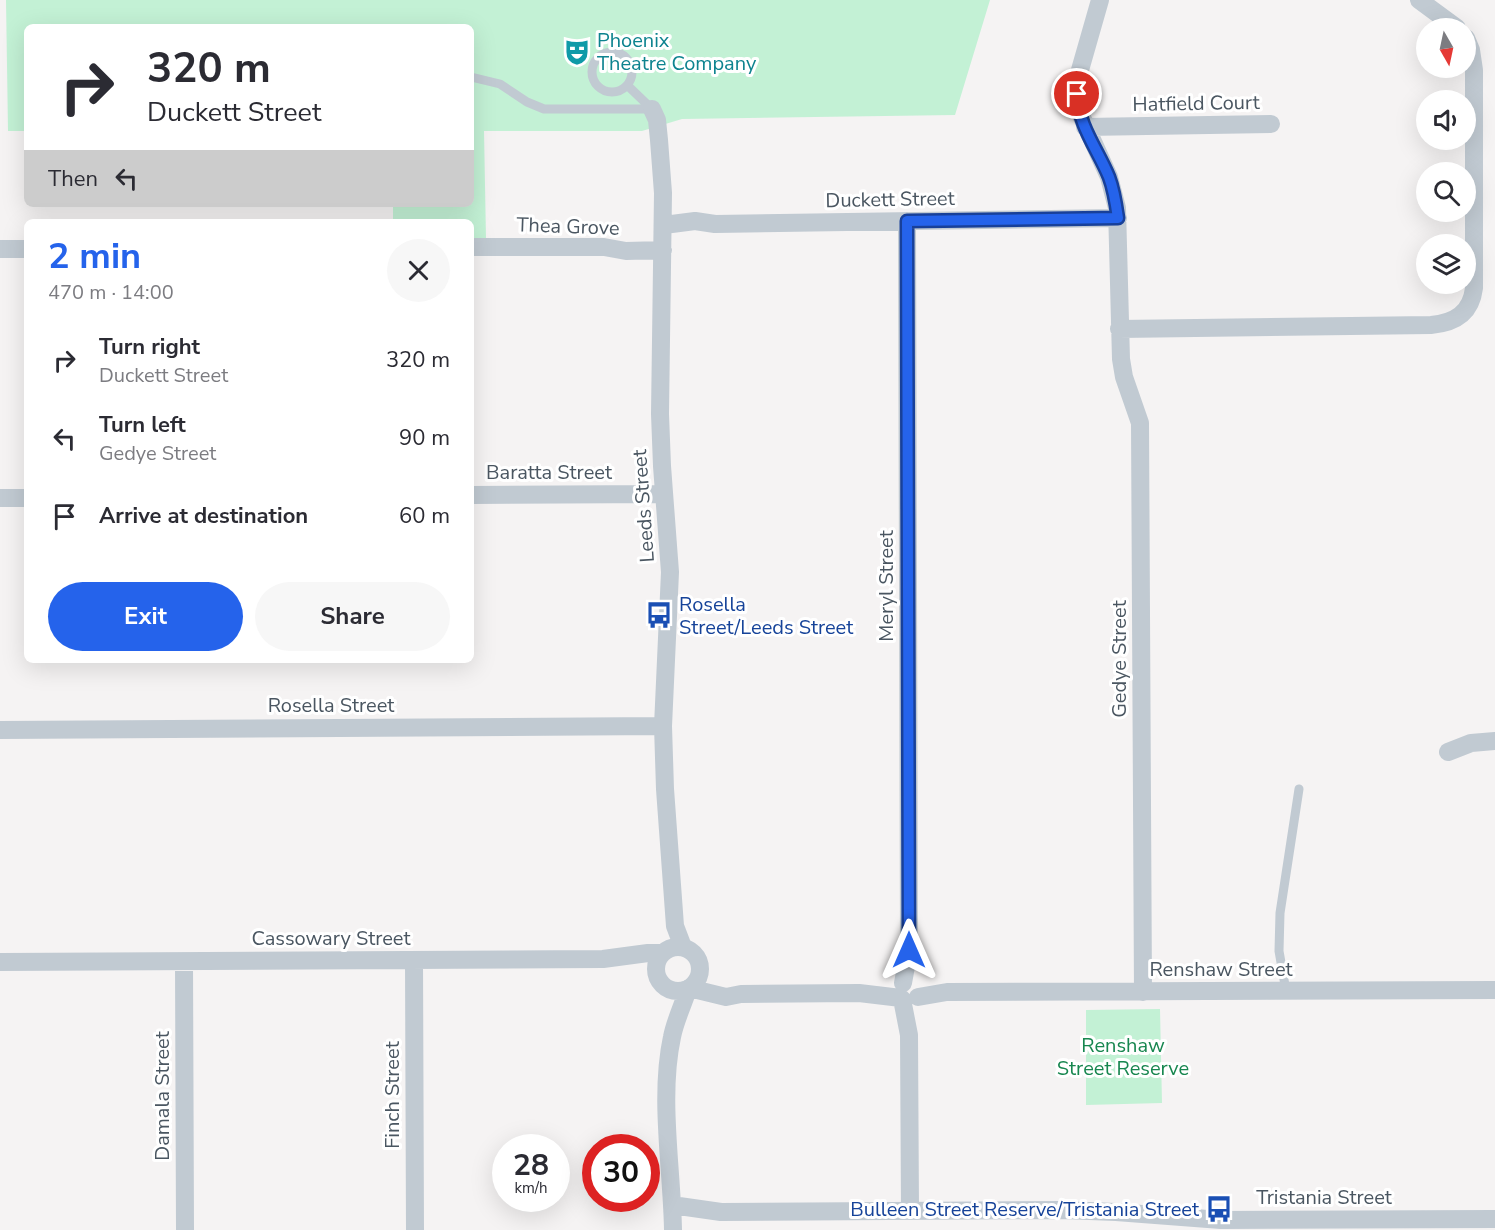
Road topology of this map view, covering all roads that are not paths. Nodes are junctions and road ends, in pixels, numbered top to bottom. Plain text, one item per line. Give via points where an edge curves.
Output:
1 (1100, 0) edge
2 (1419, 0) edge
3 (1443, 18) edge
4 (1474, 78) edge
5 (474, 79) edge
6 (627, 85) junction
7 (652, 109) junction
8 (1271, 124) dead end
9 (1085, 128) junction
10 (1118, 218) junction
11 (907, 221) junction
12 (664, 225) junction
13 (474, 248) edge
14 (0, 249) edge
15 (24, 249) edge
16 (663, 250) junction
17 (1119, 329) junction
18 (664, 494) junction
19 (474, 495) edge
20 (0, 498) edge
21 (24, 498) edge
22 (663, 726) junction
23 (0, 730) edge
24 (1495, 741) edge
25 (1448, 752) dead end
26 (1299, 789) dead end
27 (670, 951) junction
28 (603, 959) junction
29 (414, 960) junction
30 (0, 962) edge
31 (184, 962) junction
32 (656, 972) junction
33 (700, 972) junction
34 (666, 988) junction
35 (689, 989) junction
36 (1495, 990) edge
37 (1286, 991) junction
38 (910, 992) junction
39 (1143, 992) junction
40 (741, 994) junction
41 (672, 1036) junction
42 (910, 1211) junction
43 (673, 1218) edge
44 (1495, 1219) edge
45 (185, 1230) edge
46 (415, 1230) edge

1 - 9 street, Gedye Street via 1077,85 1077,103
2 - 3 street
4 - 17 street via 1474,288 1471,305 1459,317 1431,325
5 - 7 lane via 500,84 544,109
6 - 6 lane via 631,66 623,55 610,51 594,62 591,74 597,86 615,92
6 - 7 lane
7 - 12 street, Leeds Street via 657,120
8 - 9 street, Hatfield Court
9 - 10 street, Gedye Street via 1109,177
10 - 11 street, Duckett Street
10 - 17 street, Gedye Street
11 - 12 street, Duckett Street via 695,221
11 - 38 street, Meryl Street
12 - 16 street, Leeds Street
13 - 16 street, Thea Grove
14 - 15 street
16 - 18 street, Leeds Street via 660,414
17 - 39 street, Gedye Street via 1122,368 1138,413 1140,434
18 - 19 street, Baratta Street
18 - 22 street, Leeds Street via 670,572
20 - 21 street
22 - 23 street, Rosella Street
22 - 27 street, Leeds Street via 675,926
24 - 25 street via 1471,743
26 - 37 lane via 1278,940
27 - 28 street, Cassowary Street
27 - 32 street via 659,959
27 - 33 street via 694,954
28 - 29 street, Cassowary Street
28 - 32 street via 638,963
29 - 31 street, Cassowary Street
29 - 46 street, Finch Street
30 - 31 street, Cassowary Street
31 - 45 street, Damala Street
32 - 34 street
33 - 35 street
33 - 40 street, Renshaw Street
34 - 35 street
34 - 41 street
35 - 40 street, Renshaw Street via 726,997
35 - 41 street
36 - 37 street, Renshaw Street
37 - 39 street, Renshaw Street
38 - 39 street, Renshaw Street
38 - 40 street, Renshaw Street
38 - 42 street
41 - 43 street via 667,1119
42 - 43 street, Tristania Street via 721,1212
42 - 44 street, Tristania Street via 1096,1210 1239,1220

